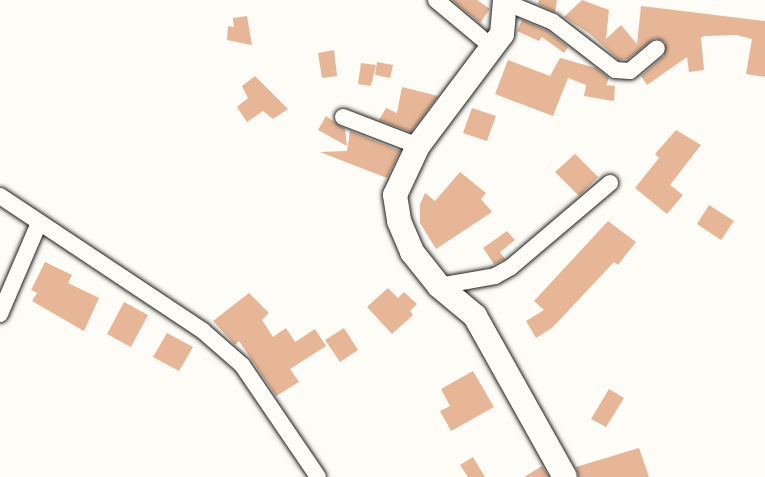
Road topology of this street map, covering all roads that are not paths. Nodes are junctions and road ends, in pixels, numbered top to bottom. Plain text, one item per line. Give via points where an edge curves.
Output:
1 (436, 0) edge
2 (505, 1) edge
3 (492, 47) junction
4 (657, 48) dead end
5 (343, 117) dead end
6 (417, 146) junction
7 (610, 183) dead end
8 (0, 196) edge
9 (39, 223) junction
10 (439, 286) junction
11 (0, 314) edge
12 (318, 477) edge
13 (565, 477) edge

1 - 3 street
2 - 3 street via 502,34
2 - 4 street via 553,22 615,70 630,71
3 - 6 street
5 - 6 street
6 - 10 street via 404,170 396,204 412,252
7 - 10 street via 511,267 495,276
8 - 9 street
9 - 11 street
9 - 12 street via 203,331 242,364
10 - 13 street via 475,316

